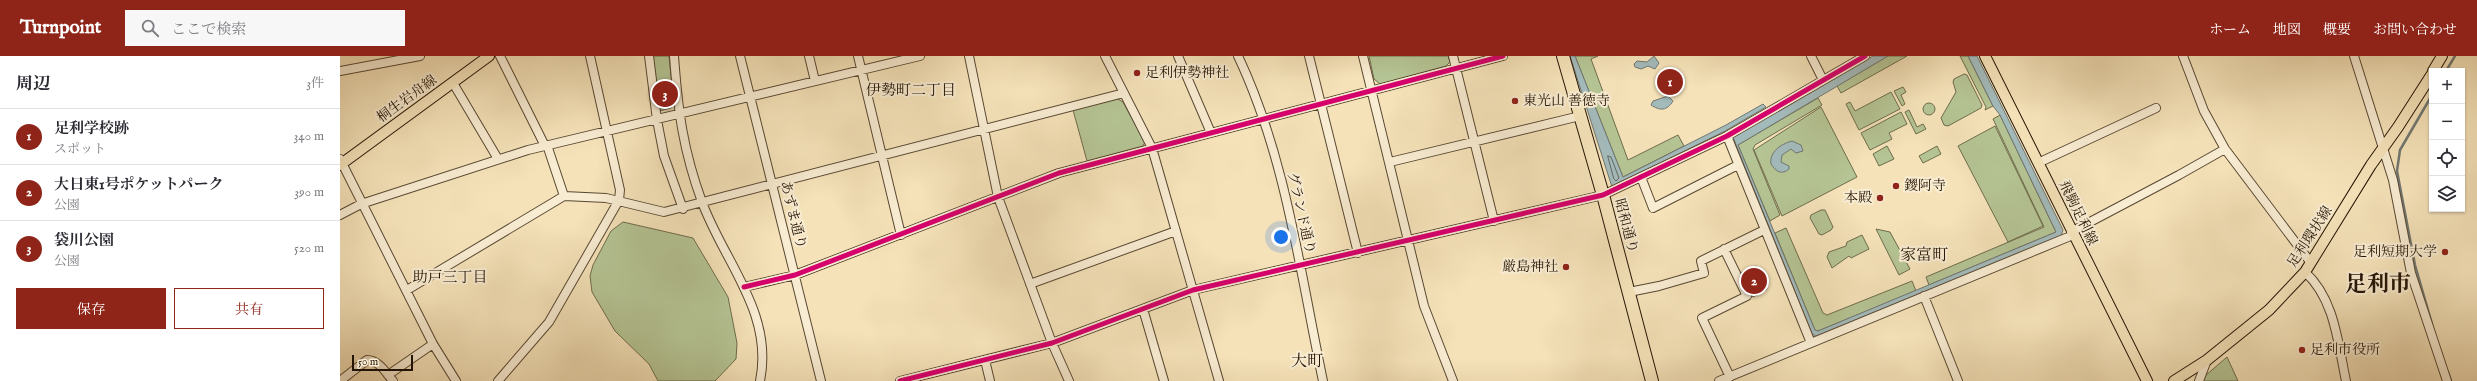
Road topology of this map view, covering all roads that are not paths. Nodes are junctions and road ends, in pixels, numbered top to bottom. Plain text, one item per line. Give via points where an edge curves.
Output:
1 (420, 56) edge
2 (490, 56) edge
3 (500, 56) edge
4 (590, 56) edge
5 (649, 56) edge
6 (674, 56) edge
7 (740, 56) edge
8 (809, 56) edge
9 (858, 56) edge
10 (920, 56) edge
11 (969, 56) edge
12 (1105, 56) edge
13 (1178, 56) edge
14 (1238, 56) edge
15 (1309, 56) edge
16 (1363, 56) edge
17 (1453, 56) edge
18 (1503, 56) edge
19 (1563, 56) edge
20 (1811, 56) edge
21 (1865, 56) edge
22 (1985, 56) edge
23 (2183, 56) edge
24 (2354, 56) edge
25 (2442, 56) edge
26 (906, 58) edge
27 (1456, 68) junction
28 (2435, 68) edge
29 (861, 70) junction
30 (340, 71) edge
31 (2429, 78) edge
32 (1822, 80) junction
33 (815, 81) junction
34 (453, 83) junction
35 (1372, 90) junction
36 (1124, 93) junction
37 (750, 97) junction
38 (1320, 103) junction
39 (2156, 108) dead end
40 (678, 114) junction
41 (1580, 116) junction
42 (1263, 119) junction
43 (657, 120) junction
44 (984, 129) junction
45 (606, 131) junction
46 (1211, 133) junction
47 (1726, 136) junction
48 (1473, 142) junction
49 (546, 146) junction
50 (1152, 148) junction
51 (2383, 148) junction
52 (2225, 149) junction
53 (881, 156) junction
54 (498, 159) junction
55 (341, 162) edge
56 (1390, 162) junction
57 (2038, 163) junction
58 (1738, 165) junction
59 (1641, 177) junction
60 (772, 185) junction
61 (1603, 195) junction
62 (564, 196) junction
63 (998, 197) junction
64 (619, 200) junction
65 (361, 204) junction
66 (703, 204) junction
67 (683, 209) junction
68 (340, 215) edge
69 (1494, 221) junction
70 (1764, 230) junction
71 (1176, 231) junction
72 (902, 234) junction
73 (2072, 234) junction
74 (1408, 240) junction
75 (1724, 249) junction
76 (1358, 253) junction
77 (2311, 263) junction
78 (1300, 266) junction
79 (2305, 272) junction
80 (794, 275) junction
81 (1030, 284) junction
82 (744, 288) junction
83 (406, 290) junction
84 (1193, 290) junction
85 (1629, 292) junction
86 (1924, 296) junction
87 (1143, 309) junction
88 (1052, 343) junction
89 (1811, 343) junction
90 (433, 344) junction
91 (985, 360) junction
92 (2207, 360) junction
93 (1730, 377) junction
94 (391, 378) edge
95 (340, 380) edge
96 (456, 381) edge
97 (498, 381) edge
98 (760, 381) edge
99 (821, 381) edge
100 (901, 381) edge
101 (990, 381) edge
102 (1069, 381) edge
103 (1164, 381) edge
104 (1219, 381) edge
105 (1323, 381) edge
106 (1454, 381) edge
107 (1652, 381) edge
108 (1719, 381) edge
109 (1958, 381) edge
110 (2148, 381) edge
111 (2174, 381) edge
112 (2198, 381) edge
113 (2346, 381) edge
114 (2447, 381) edge

1 - 30 street
2 - 34 main road, 桐生岩舟線
3 - 49 street
4 - 45 street
5 - 43 street
6 - 40 street
7 - 37 street, あずま通り
8 - 33 street
9 - 29 street
10 - 26 street
11 - 44 street
12 - 36 street
13 - 46 street
14 - 42 street, グランド通り
15 - 38 street
16 - 35 street
17 - 27 street
18 - 27 street
19 - 41 highway, 昭和通り
20 - 32 street
21 - 32 street
22 - 57 main road, 飛駒足利線
23 - 52 street via 2204,111
24 - 51 street
25 - 28 main road, 足利環状線
26 - 29 street
27 - 35 street
27 - 48 street
29 - 33 street
29 - 53 street
31 - 51 main road, 足利環状線
32 - 47 street
33 - 37 street
34 - 54 street
34 - 55 main road, 桐生岩舟線
35 - 38 street
35 - 56 street
36 - 44 street
36 - 50 street
37 - 40 street
37 - 60 street, あずま通り
38 - 42 street
38 - 76 street
39 - 57 street
40 - 43 street
40 - 66 street via 687,157
41 - 48 street
41 - 61 highway, 昭和通り
42 - 46 street
42 - 78 street, グランド通り via 1279,172
43 - 45 street
43 - 67 street via 664,156
44 - 53 street
44 - 63 street
45 - 49 street
45 - 64 street via 620,190
46 - 50 street
47 - 58 street
47 - 59 street
48 - 56 street
48 - 69 street
49 - 54 street
49 - 62 street
50 - 63 street via 1059,173
50 - 71 street
51 - 77 main road, 足利環状線
51 - 114 street via 2393,180 2411,273
52 - 73 street
52 - 77 street
53 - 60 street
53 - 72 street
54 - 65 street
55 - 65 street
56 - 74 street
57 - 73 main road, 飛駒足利線
58 - 59 street via 1653,208
58 - 70 street
59 - 61 street
60 - 66 street
60 - 80 street, あずま通り
61 - 69 street
61 - 85 highway, 昭和通り
62 - 64 street
62 - 83 street
63 - 72 street
63 - 81 street
64 - 67 street via 658,212
64 - 97 street via 549,322
65 - 68 street
65 - 83 street
66 - 67 street
66 - 82 street
69 - 74 street
70 - 75 street
70 - 89 street
71 - 81 street
71 - 84 street
72 - 80 street
73 - 86 street
73 - 110 main road, 飛駒足利線
74 - 76 street
74 - 106 street via 1424,306
75 - 85 street via 1701,261 1704,273
75 - 93 street via 1747,296 1702,318
76 - 78 street
77 - 79 main road, 足利環状線
78 - 84 street
78 - 105 street, グランド通り
79 - 92 main road, 足利環状線 via 2270,310
79 - 113 street via 2325,296
80 - 82 street
80 - 99 street, あずま通り
81 - 88 street
82 - 98 street via 756,314 762,340
83 - 90 street
84 - 87 street
84 - 104 street
85 - 107 highway, 昭和通り
86 - 89 street
86 - 109 street
87 - 88 street
87 - 103 street
88 - 91 street
88 - 102 street
89 - 93 street
90 - 94 street
90 - 96 street
91 - 100 street
91 - 101 street
92 - 111 main road, 足利環状線
92 - 112 street
93 - 108 street
94 - 95 street via 372,360 367,360

